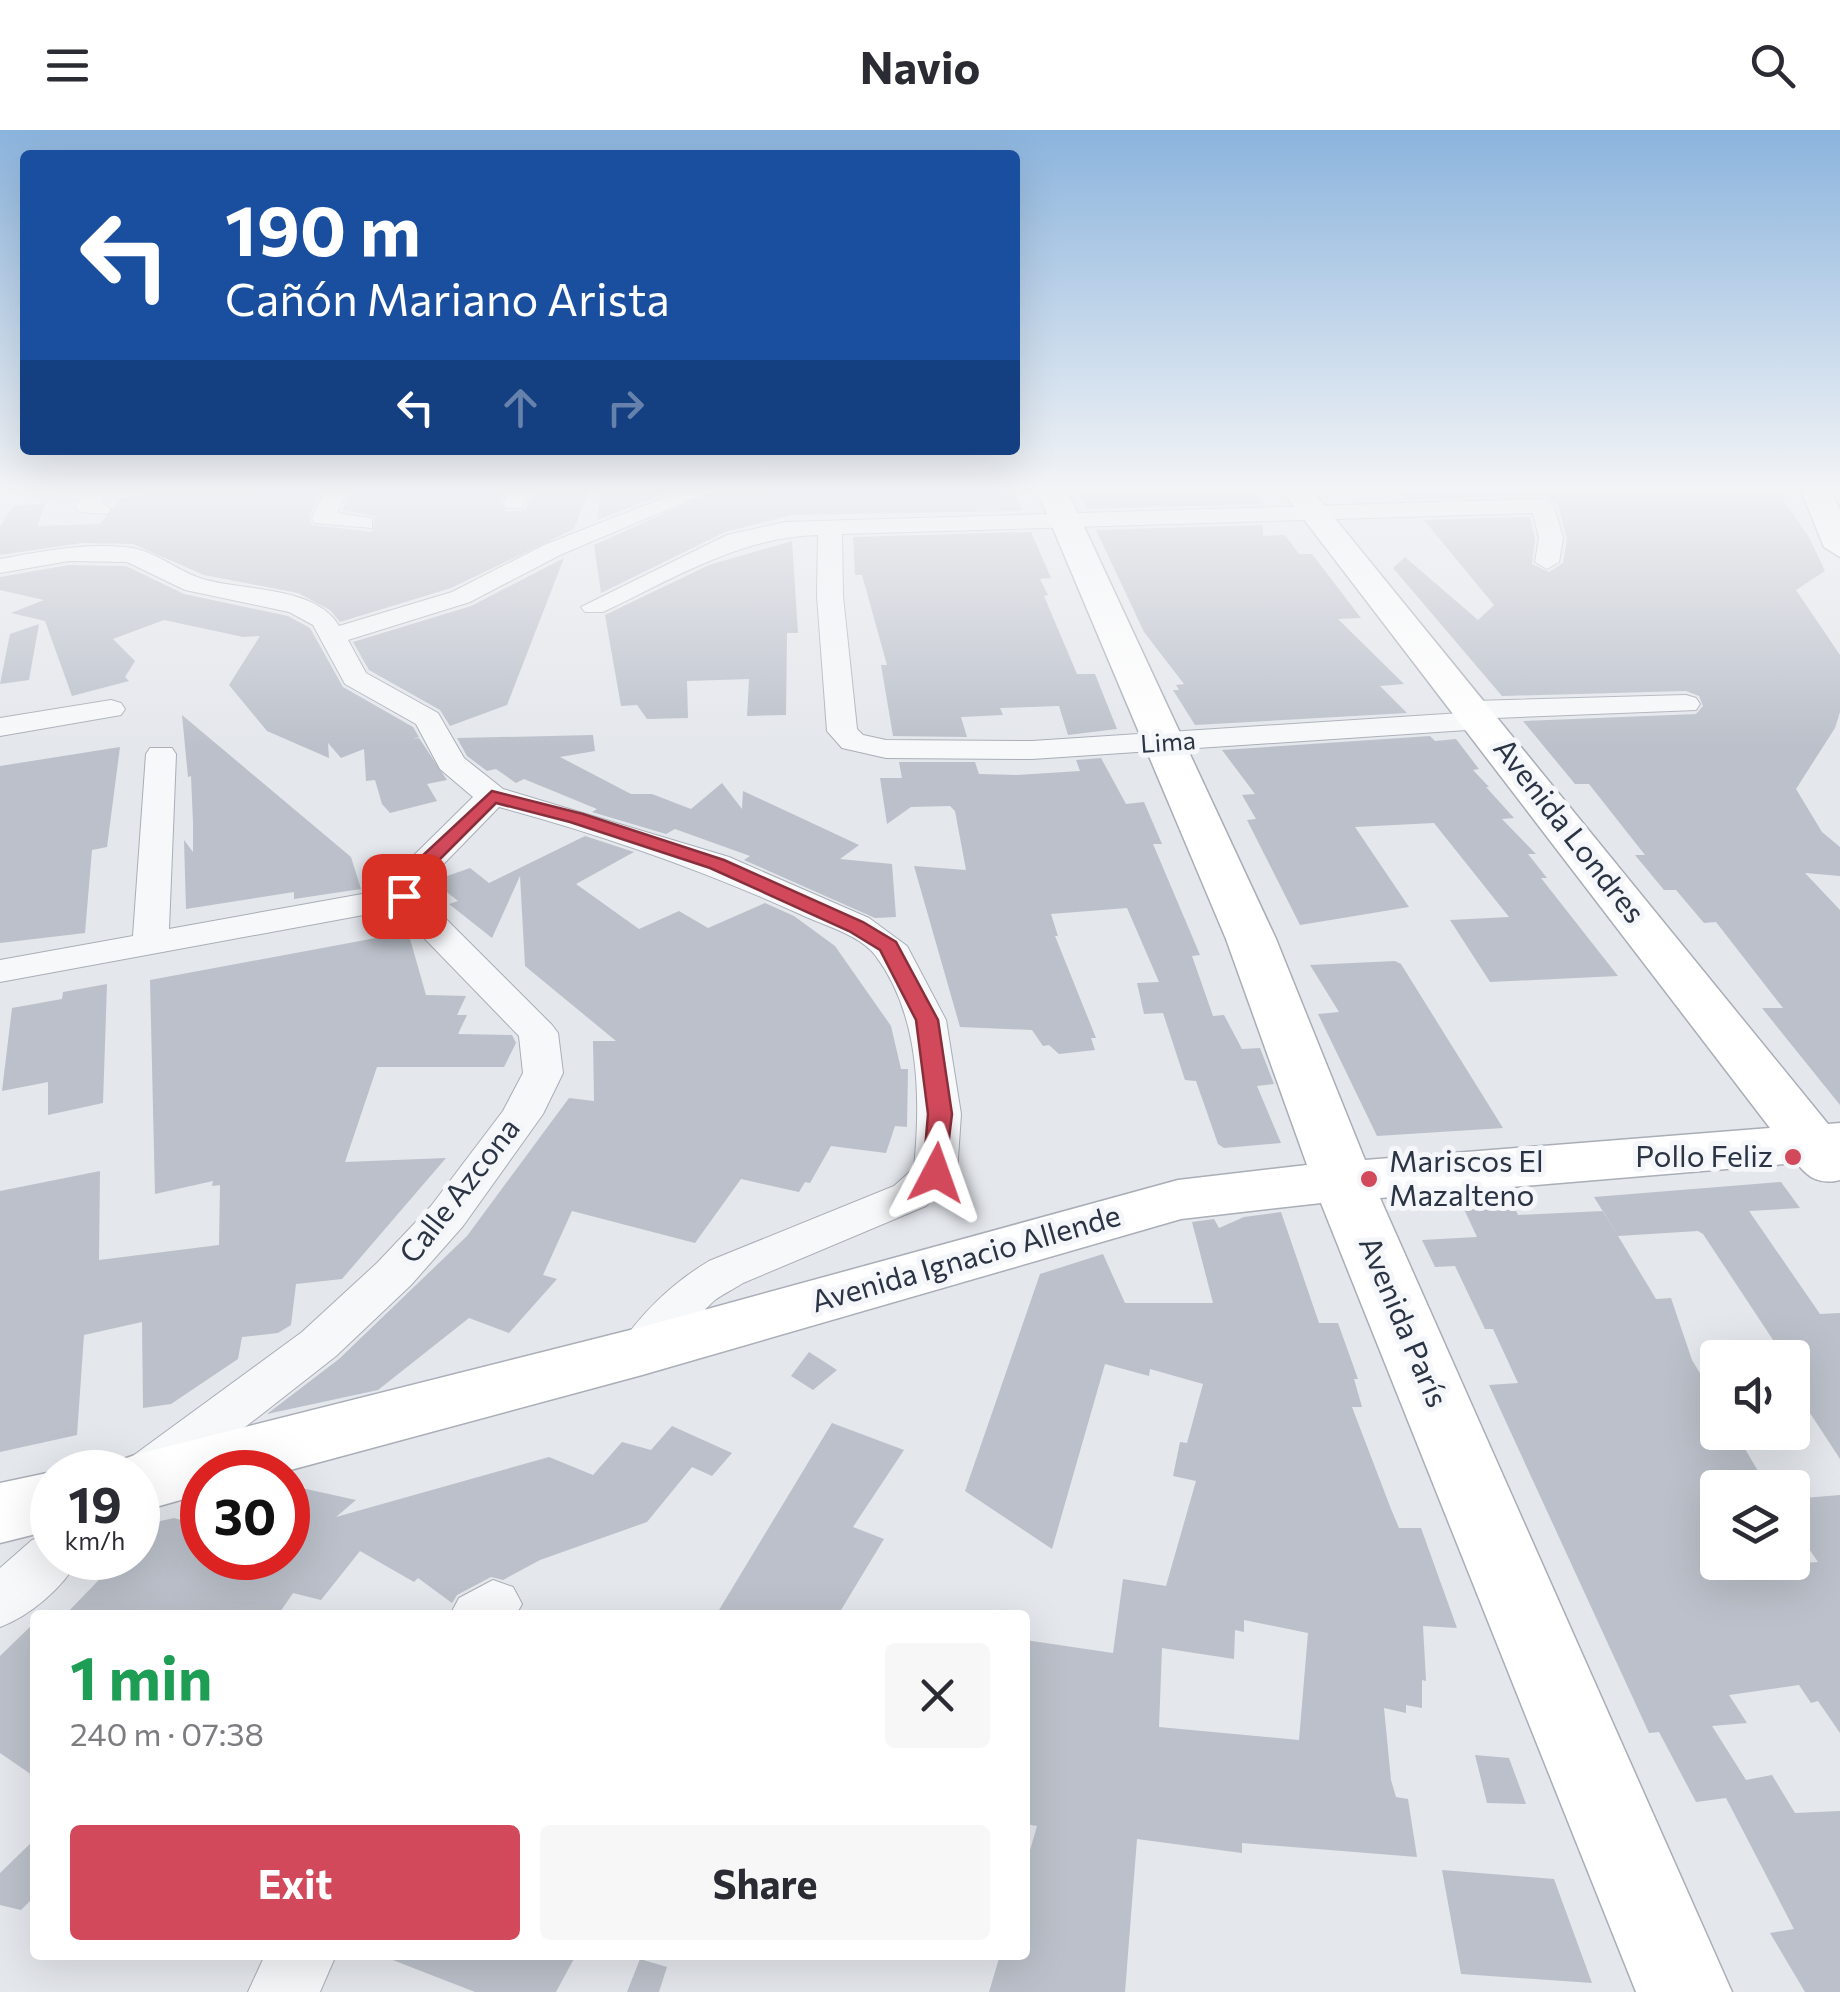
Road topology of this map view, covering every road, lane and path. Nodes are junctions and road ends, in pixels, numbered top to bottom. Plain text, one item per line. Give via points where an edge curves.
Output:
1 (172, 575) edge
2 (503, 575) edge
3 (662, 575) edge
4 (830, 575) edge
5 (1090, 575) edge
6 (1365, 575) edge
7 (594, 607) dead end
8 (331, 637) junction
9 (1686, 704) dead end
10 (110, 709) dead end
11 (1478, 715) junction
12 (0, 727) edge
13 (1167, 742) junction
14 (162, 754) dead end
15 (492, 796) junction
16 (404, 896) junction
17 (150, 945) junction
18 (0, 971) edge
19 (1831, 1153) edge
20 (1343, 1181) junction
21 (642, 1351) junction
22 (160, 1465) edge
23 (160, 1476) edge
24 (30, 1506) edge
25 (0, 1513) edge
26 (30, 1576) edge
27 (0, 1603) edge
28 (299, 1960) edge
29 (283, 1992) edge
30 (1684, 1992) edge

1 - 8 street via 297,606 323,620
2 - 8 street via 461,596
3 - 7 street
4 - 13 street, Lima via 842,731 853,742 886,749 1032,750
5 - 13 main road, Avenida París
6 - 11 main road, Avenida Londres
8 - 15 street via 355,678 428,720 452,762
9 - 11 street, Lima
10 - 12 street
11 - 13 street, Lima
11 - 19 main road, Avenida Londres
13 - 20 main road, Avenida París via 1301,1060
14 - 17 street
15 - 16 street via 413,875
15 - 21 street via 717,864 856,926 889,946 927,1020 940,1114 936,1173 910,1196 726,1272 698,1289
16 - 17 street
16 - 22 street, Calle Azcona via 538,1033 544,1073 448,1216 394,1274 319,1344
17 - 18 street
19 - 20 main road, Avenida Ignacio Allende
20 - 21 main road, Avenida Ignacio Allende via 1178,1200
20 - 30 main road, Avenida París
21 - 23 main road, Avenida Ignacio Allende
24 - 25 main road
26 - 27 street
28 - 29 street

